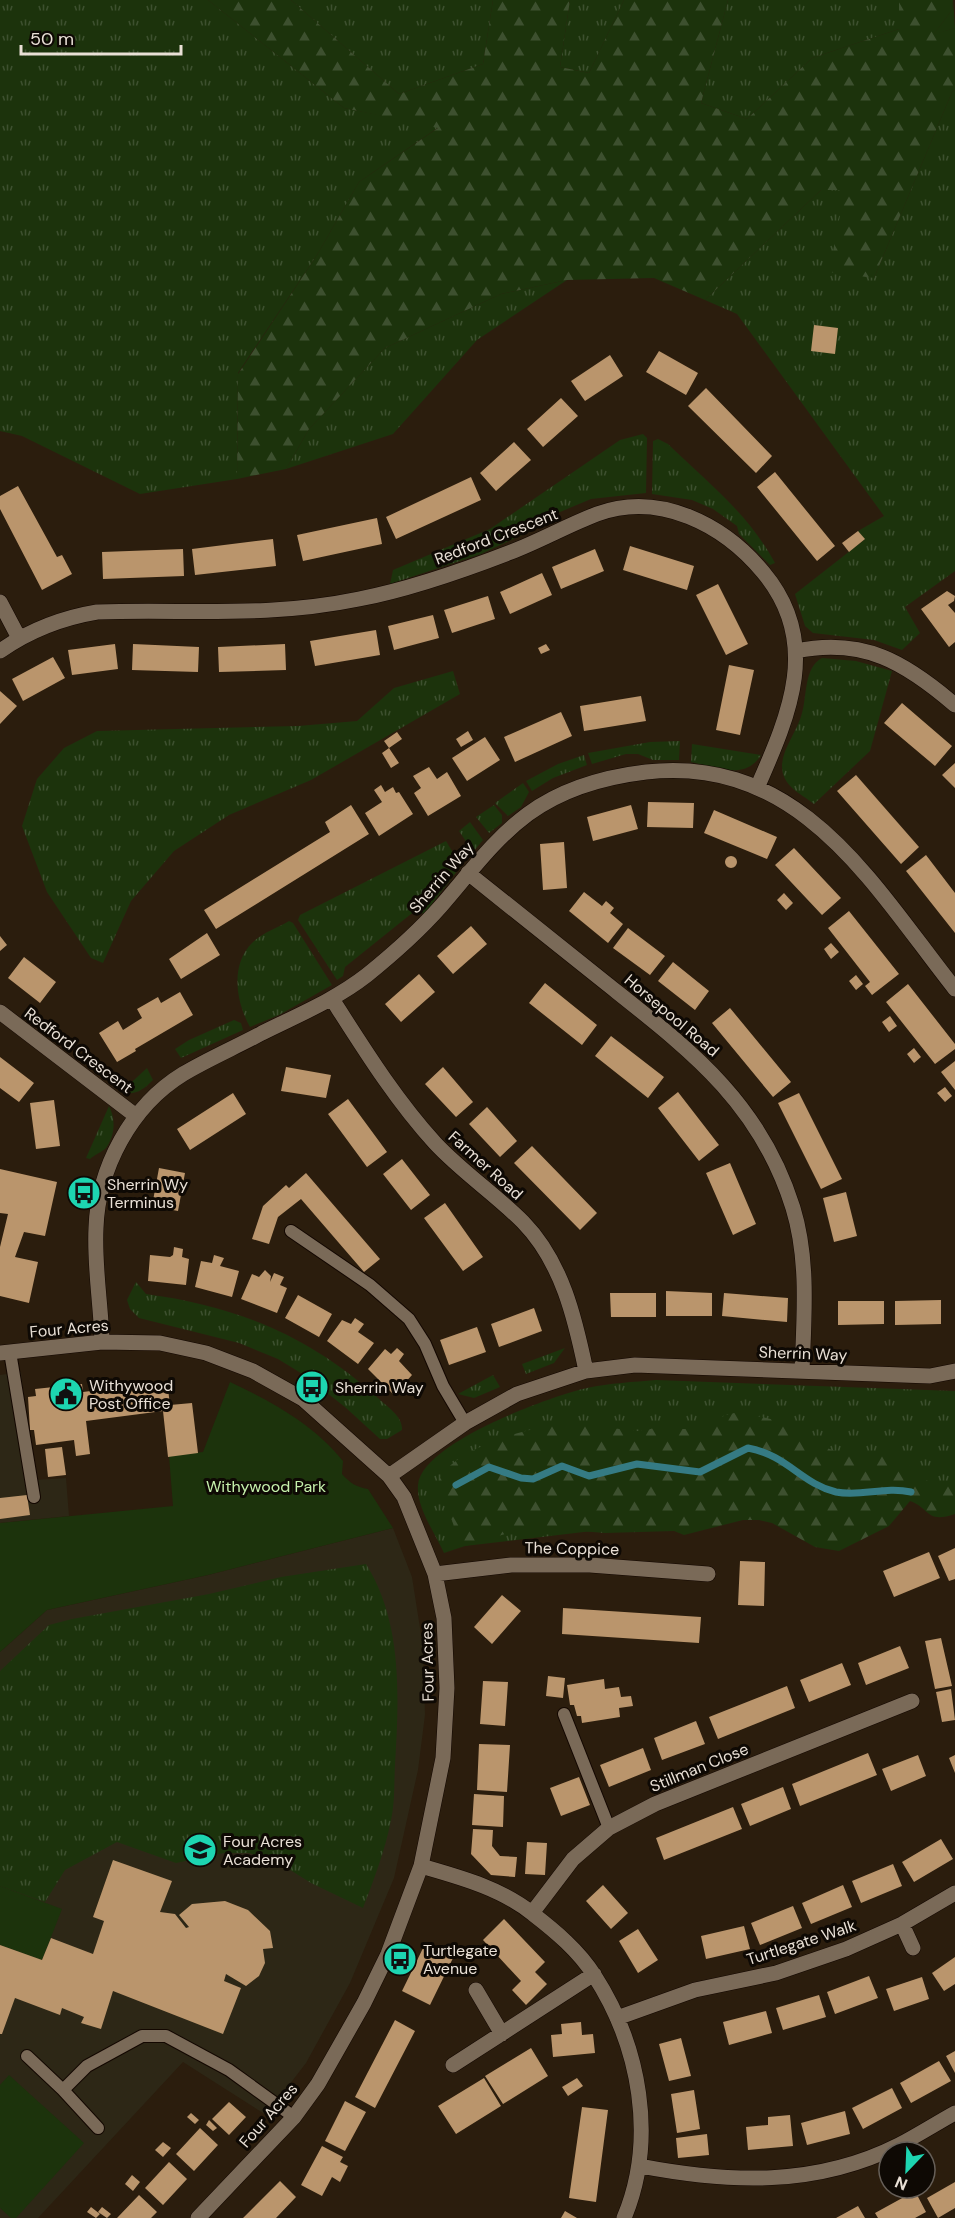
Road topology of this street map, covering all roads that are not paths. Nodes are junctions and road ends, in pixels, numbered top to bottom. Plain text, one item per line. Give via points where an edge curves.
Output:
1 (0, 602) edge
2 (19, 638) junction
3 (0, 651) edge
4 (796, 651) junction
5 (955, 705) edge
6 (757, 788) junction
7 (468, 873) junction
8 (955, 989) edge
9 (332, 999) junction
10 (0, 1012) edge
11 (136, 1116) junction
12 (291, 1232) dead end
13 (102, 1342) junction
14 (5, 1352) edge
15 (586, 1371) junction
16 (802, 1371) junction
17 (955, 1371) edge
18 (465, 1423) junction
19 (389, 1476) junction
20 (34, 1497) dead end
21 (435, 1574) junction
22 (708, 1574) dead end
23 (912, 1701) dead end
24 (564, 1714) dead end
25 (609, 1828) junction
26 (421, 1866) junction
27 (955, 1893) edge
28 (532, 1912) junction
29 (902, 1924) junction
30 (913, 1948) dead end
31 (594, 1974) junction
32 (476, 1990) dead end
33 (617, 2018) junction
34 (502, 2034) junction
35 (27, 2056) dead end
36 (453, 2065) dead end
37 (63, 2090) junction
38 (955, 2112) edge
39 (294, 2117) junction
40 (98, 2128) dead end
41 (640, 2166) junction
42 (198, 2218) edge
43 (624, 2218) edge

1 - 2 street
2 - 3 street, Redford Crescent
2 - 4 street, Redford Crescent via 71,616 96,612 259,613 359,599 513,552 599,513 649,508 715,528 743,549 774,585 785,605
4 - 5 street via 830,647 880,654 922,677
4 - 6 street, Redford Crescent via 791,699
6 - 7 street, Sherrin Way via 718,775 663,770 578,787 529,813
6 - 8 street, Sherrin Way via 789,804 833,837
7 - 9 street, Sherrin Way via 412,936
7 - 16 street, Horsepool Road via 690,1050 728,1089 756,1128 793,1209 804,1279
9 - 11 street, Sherrin Way via 182,1075
9 - 15 street, Farmer Road via 418,1124 456,1164 523,1222 541,1244 564,1287
10 - 11 street, Redford Crescent
11 - 13 street, Sherrin Way via 113,1156 99,1206 96,1247
12 - 18 lane via 370,1285 410,1319
13 - 14 street, Four Acres
13 - 19 street, Four Acres via 160,1342 206,1353 253,1371 303,1399
14 - 20 lane
15 - 16 street, Sherrin Way via 635,1365
15 - 18 street, Sherrin Way via 517,1394
16 - 17 street, Sherrin Way via 930,1376
18 - 19 street, Sherrin Way
19 - 21 street, Four Acres via 404,1497
21 - 22 street, The Coppice via 511,1565 579,1564
21 - 26 street, Four Acres via 444,1618 447,1688 442,1758
23 - 25 street, Stillman Close via 655,1804
24 - 25 lane
25 - 28 street, Stillman Close via 573,1859
26 - 28 street via 466,1879
26 - 39 street, Four Acres via 388,1954 364,2002 318,2084
27 - 29 street, Turtlegate Walk
28 - 31 street via 573,1948
29 - 30 street
29 - 33 street, Turtlegate Walk via 846,1949 776,1973 694,1990
31 - 33 street
31 - 34 street
32 - 34 street
33 - 41 street via 639,2090
34 - 36 street
35 - 37 lane
37 - 39 lane via 87,2066 142,2036 166,2036 229,2070
37 - 40 lane
38 - 41 street via 865,2160 791,2178 712,2177
39 - 42 street, Four Acres
41 - 43 street

